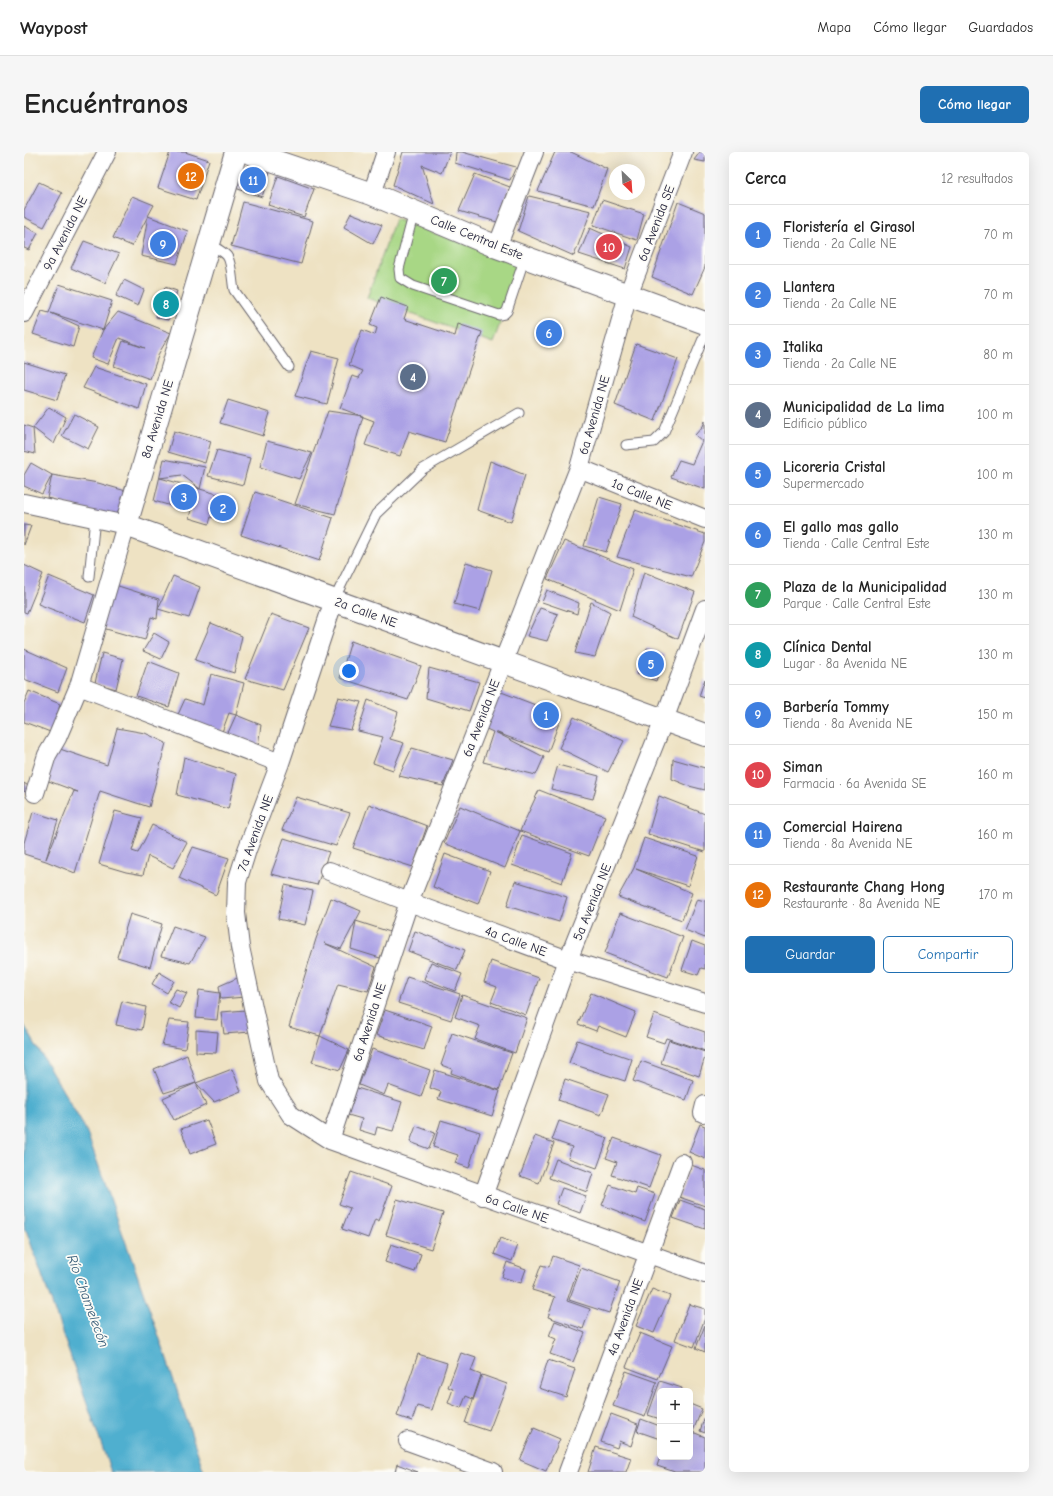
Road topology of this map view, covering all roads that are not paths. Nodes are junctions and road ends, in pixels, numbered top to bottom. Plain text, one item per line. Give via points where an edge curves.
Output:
1 (107, 152) edge
2 (236, 152) edge
3 (248, 152) edge
4 (386, 152) edge
5 (534, 152) edge
6 (683, 152) edge
7 (372, 194) junction
8 (414, 212) junction
9 (209, 244) junction
10 (497, 247) junction
11 (525, 257) junction
12 (628, 295) junction
13 (24, 313) edge
14 (705, 323) edge
15 (705, 334) edge
16 (289, 366) dead end
17 (519, 414) dead end
18 (626, 445) dead end
19 (579, 468) junction
20 (24, 503) edge
21 (95, 518) junction
22 (705, 519) edge
23 (126, 525) junction
24 (89, 577) dead end
25 (334, 600) junction
26 (705, 609) edge
27 (503, 662) junction
28 (79, 686) junction
29 (664, 720) junction
30 (705, 735) edge
31 (280, 763) junction
32 (35, 793) dead end
33 (329, 871) dead end
34 (409, 902) junction
35 (568, 960) junction
36 (705, 1003) edge
37 (330, 1140) junction
38 (682, 1162) dead end
39 (483, 1196) junction
40 (648, 1254) junction
41 (705, 1274) edge
42 (408, 1441) dead end
43 (493, 1472) edge
44 (568, 1472) edge

1 - 13 street, 9a Avenida NE
2 - 9 street, 8a Avenida NE
3 - 7 street, Calle Central Este
4 - 7 street
5 - 10 street
6 - 12 street, 6a Avenida SE
7 - 8 street, Calle Central Este
8 - 10 street, Calle Central Este
8 - 11 lane via 399,269 400,278 413,286 499,315 504,314
9 - 16 lane via 227,256 231,264 234,290
9 - 23 street, 8a Avenida NE
10 - 11 street, Calle Central Este
11 - 12 street, Calle Central Este
12 - 14 street, Calle Central Este
12 - 19 street, 6a Avenida NE
15 - 18 lane via 664,432 654,442
17 - 25 lane via 423,469 376,514
19 - 22 street, 1a Calle NE
19 - 27 street, 6a Avenida NE
20 - 21 street, 2a Calle NE
21 - 23 street, 2a Calle NE
21 - 24 lane
23 - 25 street, 2a Calle NE
23 - 28 street, 8a Avenida NE
25 - 27 street, 2a Calle NE
25 - 31 street, 7a Avenida NE
26 - 29 street, 5a Avenida NE
27 - 29 street, 2a Calle NE
27 - 34 street, 6a Avenida NE
28 - 31 street
28 - 32 street, 8a Avenida NE via 47,755
29 - 30 street, 2a Calle NE
29 - 35 street, 5a Avenida NE
31 - 37 street, 7a Avenida NE via 237,882 236,913 240,947 269,1081 291,1115
33 - 34 street, 4a Calle NE
34 - 35 street, 4a Calle NE
34 - 37 street, 6a Avenida NE
35 - 36 street, 4a Calle NE
35 - 39 street, 5a Avenida NE
37 - 39 street, 6a Calle NE
38 - 40 street, 4a Avenida NE
39 - 40 street, 6a Calle NE
40 - 41 street, 6a Calle NE
40 - 44 street, 4a Avenida NE
42 - 43 street

